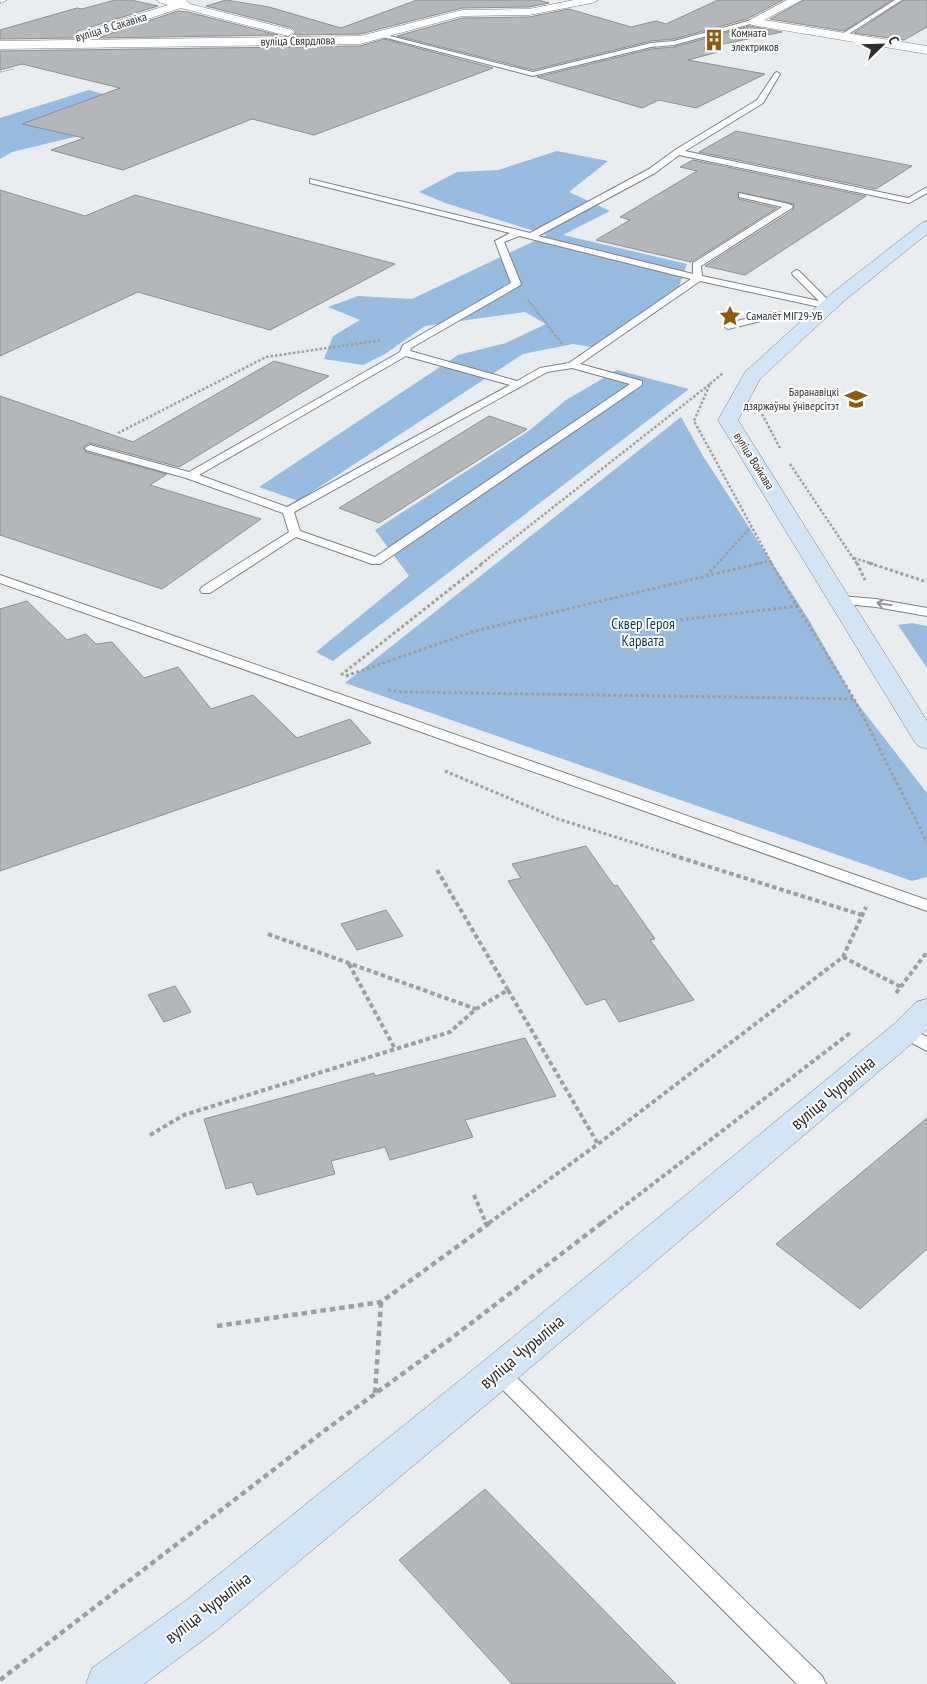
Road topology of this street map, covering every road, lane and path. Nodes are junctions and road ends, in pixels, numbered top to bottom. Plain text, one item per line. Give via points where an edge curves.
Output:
1 (163, 0) edge
2 (196, 0) edge
3 (592, 0) edge
4 (796, 0) edge
5 (899, 0) edge
6 (489, 1) edge
7 (182, 5) junction
8 (529, 12) junction
9 (462, 13) junction
10 (752, 22) junction
11 (378, 35) junction
12 (842, 36) junction
13 (322, 40) junction
14 (0, 45) edge
15 (54, 45) junction
16 (927, 50) edge
17 (777, 74) dead end
18 (678, 152) junction
19 (313, 181) dead end
20 (927, 189) edge
21 (742, 196) dead end
22 (927, 226) edge
23 (518, 233) junction
24 (531, 236) junction
25 (796, 272) dead end
26 (698, 278) junction
27 (516, 284) junction
28 (828, 306) junction
29 (815, 319) junction
30 (728, 326) dead end
31 (406, 350) junction
32 (574, 364) junction
33 (518, 384) junction
34 (762, 409) dead end
35 (90, 448) joint
36 (780, 448) dead end
37 (790, 464) dead end
38 (190, 476) junction
39 (288, 511) junction
40 (751, 527) junction
41 (296, 533) junction
42 (854, 558) junction
43 (770, 561) junction
44 (705, 577) junction
45 (0, 579) edge
46 (927, 582) edge
47 (206, 590) dead end
48 (840, 600) junction
49 (876, 603) junction
50 (798, 606) junction
51 (927, 612) edge
52 (653, 623) dead end
53 (343, 678) dead end
54 (334, 681) dead end
55 (386, 689) dead end
56 (854, 699) junction
57 (927, 741) edge
58 (445, 771) dead end
59 (927, 842) edge
60 (437, 870) dead end
61 (875, 888) junction
62 (927, 906) edge
63 (862, 915) junction
64 (268, 934) dead end
65 (927, 952) edge
66 (843, 956) junction
67 (348, 963) junction
68 (508, 990) junction
69 (893, 998) dead end
70 (476, 1009) junction
71 (915, 1019) edge
72 (857, 1028) dead end
73 (395, 1049) junction
74 (150, 1135) dead end
75 (598, 1144) junction
76 (474, 1195) dead end
77 (486, 1224) junction
78 (381, 1302) junction
79 (217, 1326) dead end
80 (498, 1372) junction
81 (375, 1393) junction
82 (0, 1680) edge
83 (108, 1684) edge
84 (814, 1684) edge

1 - 7 street
2 - 7 street, вуліца 8 Сакавіка
3 - 8 street, вуліца Свярдлова
4 - 10 street
5 - 12 lane
6 - 8 street
6 - 9 street
7 - 13 street
7 - 15 street, вуліца 8 Сакавіка
8 - 9 street, вуліца Свярдлова
9 - 11 street, вуліца Свярдлова
10 - 11 lane via 533,74
10 - 12 street
11 - 13 street, вуліца Свярдлова via 360,40
12 - 16 street
13 - 15 street, вуліца Свярдлова
14 - 15 street, вуліца Свярдлова
17 - 18 lane via 760,101
18 - 20 lane via 909,201
18 - 24 lane via 652,171
19 - 23 lane
21 - 26 lane via 789,206 696,265
22 - 28 main road, вуліца Войкава
23 - 24 lane
23 - 27 lane via 500,241
24 - 26 lane
25 - 28 lane
26 - 28 lane
26 - 32 lane
27 - 31 lane
27 - 32 path
28 - 29 main road, вуліца Войкава
29 - 30 lane via 773,315
29 - 48 main road, вуліца Войкава via 752,376 728,420
31 - 33 lane
31 - 35 path via 381,340 266,357
31 - 38 lane
32 - 33 lane via 544,370
32 - 41 lane via 638,383 376,560
33 - 39 lane
34 - 36 path via 762,417
35 - 38 lane
37 - 42 path
38 - 39 lane
39 - 41 lane
40 - 43 path
40 - 44 path
40 - 54 path via 694,421 710,384
41 - 47 lane
42 - 46 path
42 - 49 path
43 - 44 path
43 - 50 path
44 - 53 path via 475,632
45 - 61 lane
48 - 49 lane
48 - 57 main road, вуліца Войкава
51 -> 49 lane
50 - 52 path
50 - 56 path
55 - 56 path via 403,692
56 - 59 path
58 - 63 path via 558,820
60 - 68 path
61 - 62 lane
61 - 63 path
63 - 66 path
64 - 67 path
65 - 71 path
66 - 71 path
66 - 75 path
67 - 70 path
67 - 73 path
68 - 70 path
68 - 75 path
69 - 71 path
70 - 73 path via 450,1032
71 - 80 main road, вуліца Чурыліна
72 - 81 path
73 - 74 path via 184,1115
75 - 77 path
76 - 77 path
77 - 78 path
78 - 79 path
78 - 81 path
80 - 83 main road, вуліца Чурыліна via 202,1614
80 - 84 lane
81 - 82 path

